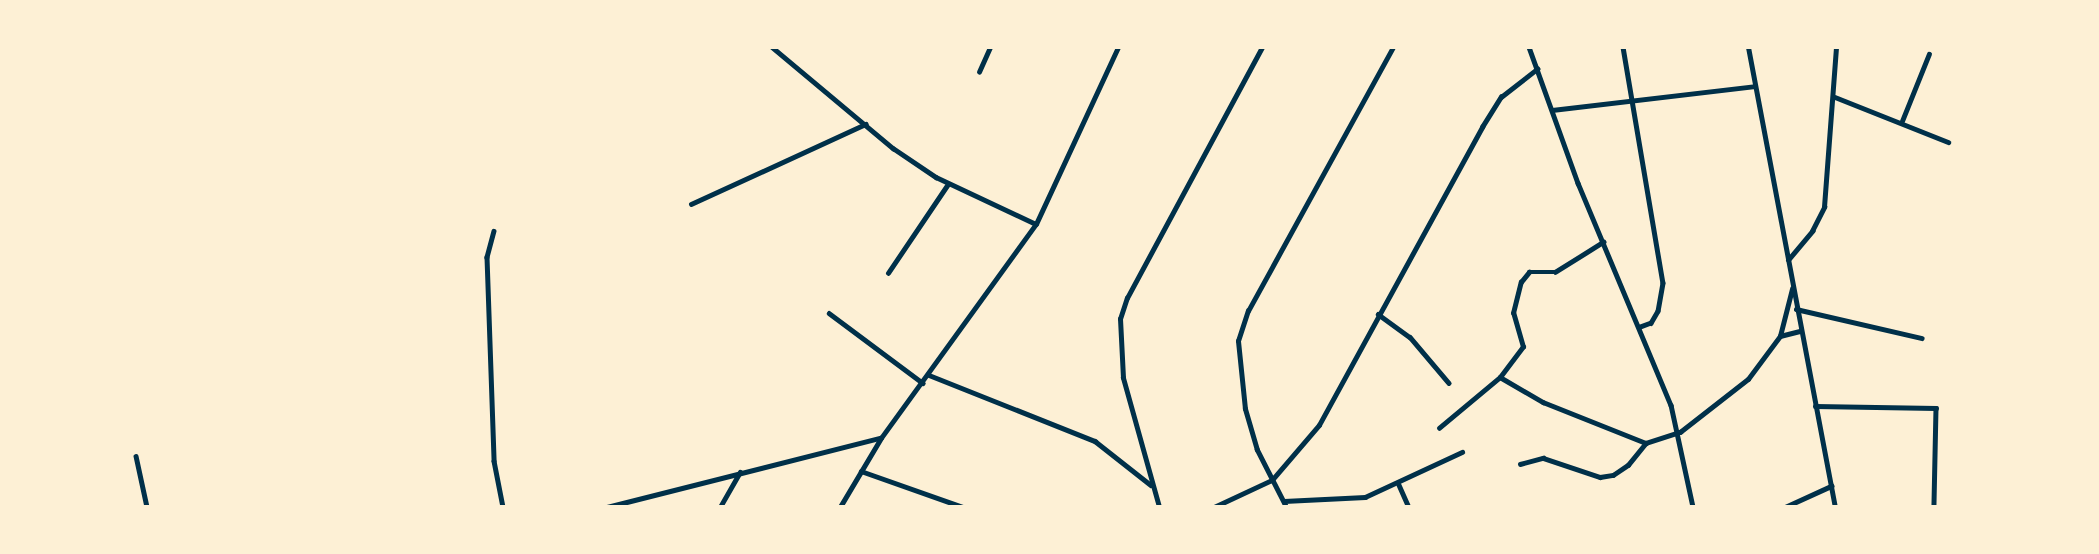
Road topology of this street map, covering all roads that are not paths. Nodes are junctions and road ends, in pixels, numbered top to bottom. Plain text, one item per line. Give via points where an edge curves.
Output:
1 (772, 47) edge
2 (990, 47) edge
3 (1118, 47) edge
4 (1262, 47) edge
5 (1393, 47) edge
6 (1529, 47) edge
7 (1623, 47) edge
8 (1748, 47) edge
9 (1836, 47) edge
10 (1929, 54) dead end
11 (1537, 69) junction
12 (979, 72) dead end
13 (1755, 86) junction
14 (1835, 97) junction
15 (1630, 98) junction
16 (1552, 110) junction
17 (1902, 121) junction
18 (866, 124) junction
19 (1948, 142) dead end
20 (948, 184) junction
21 (691, 204) dead end
22 (1036, 224) junction
23 (494, 231) dead end
24 (1603, 242) junction
25 (1787, 261) junction
26 (888, 273) dead end
27 (1792, 289) junction
28 (1796, 309) junction
29 (829, 313) dead end
30 (1378, 314) junction
31 (1640, 327) junction
32 (1800, 331) junction
33 (1780, 336) junction
34 (1922, 338) dead end
35 (929, 375) junction
36 (1500, 377) junction
37 (923, 383) junction
38 (1449, 383) dead end
39 (1815, 406) junction
40 (1439, 428) dead end
41 (1680, 432) junction
42 (881, 438) junction
43 (1646, 443) junction
44 (1462, 452) dead end
45 (136, 456) dead end
46 (1520, 464) dead end
47 (861, 471) junction
48 (741, 472) junction
49 (1272, 480) junction
50 (1152, 485) junction
51 (1399, 485) junction
52 (1831, 485) junction
53 (1285, 504) edge
54 (147, 507) edge
55 (503, 507) edge
56 (607, 507) edge
57 (720, 507) edge
58 (840, 507) edge
59 (963, 507) edge
60 (1159, 507) edge
61 (1214, 507) edge
62 (1409, 507) edge
63 (1693, 507) edge
64 (1784, 507) edge
65 (1835, 507) edge
66 (1934, 507) edge

1 - 18 street
2 - 12 street
3 - 22 street
4 - 50 street via 1127,298 1120,319 1123,378
5 - 49 street via 1248,311 1238,341 1245,409
6 - 11 street
7 - 15 street
8 - 13 street
9 - 14 street
10 - 17 street
11 - 16 street
11 - 30 street via 1501,97
13 - 15 street
13 - 25 street
14 - 17 street
14 - 25 street via 1825,207
15 - 16 street
15 - 31 street via 1663,283 1658,311 1651,323
16 - 24 street
17 - 19 street
18 - 20 street
18 - 21 street
20 - 22 street
20 - 26 street
22 - 35 street
23 - 55 street via 487,257 494,461
24 - 31 street
24 - 36 street via 1555,272 1529,272 1521,282 1513,313 1523,347
25 - 27 street
27 - 28 street
27 - 33 street
28 - 32 street
28 - 34 street
29 - 37 street
30 - 38 street via 1410,337
30 - 49 street via 1319,425
31 - 41 street
32 - 33 street
32 - 39 street
33 - 41 street via 1748,379
35 - 37 street
35 - 50 street via 1095,442
36 - 40 street
36 - 43 street via 1543,402
37 - 42 street
39 - 52 street
39 - 66 street via 1936,408
41 - 43 street
41 - 63 street
42 - 47 street
42 - 48 street
43 - 46 street via 1628,465 1600,477 1543,458
44 - 51 street
45 - 54 street
47 - 58 street
47 - 59 street
48 - 56 street
48 - 57 street
49 - 53 street
49 - 61 street
50 - 60 street
51 - 53 street via 1365,497
51 - 62 street
52 - 64 street
52 - 65 street

